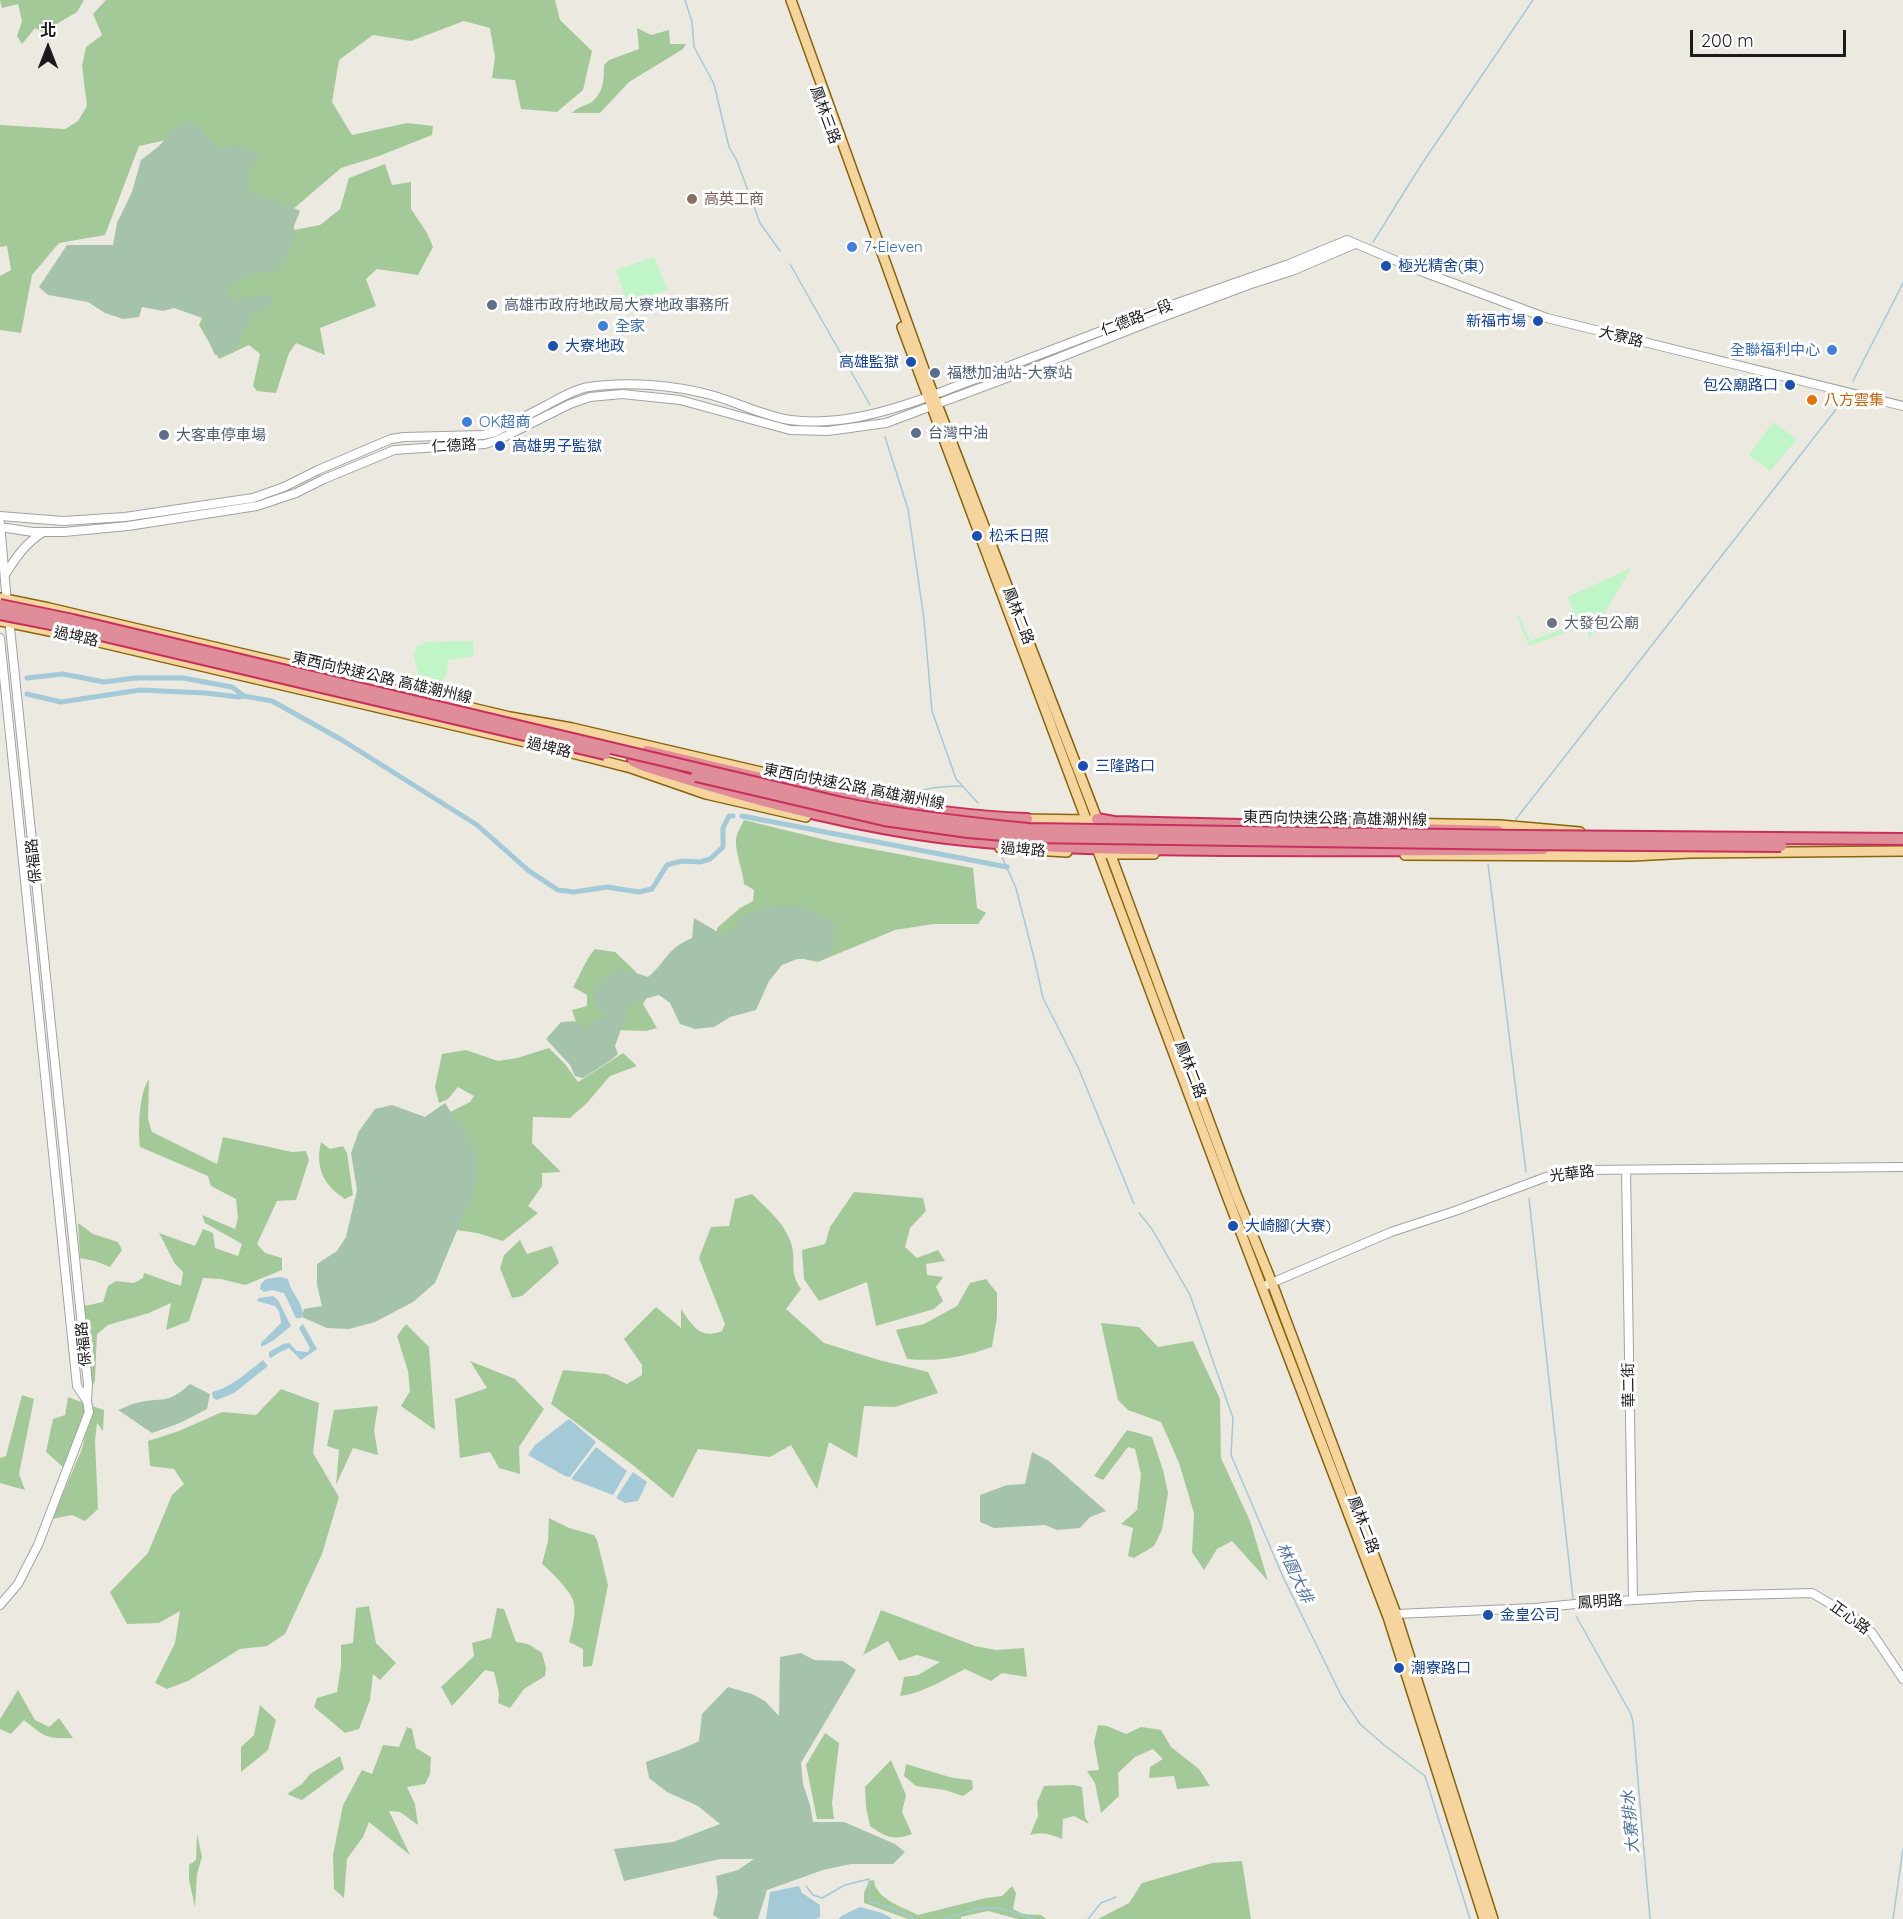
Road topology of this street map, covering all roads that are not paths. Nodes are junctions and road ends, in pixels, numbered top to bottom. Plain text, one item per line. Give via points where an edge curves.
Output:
1 (784, 0) edge
2 (791, 0) edge
3 (870, 228) junction
4 (1351, 242) junction
5 (931, 396) junction
6 (934, 406) junction
7 (1903, 406) edge
8 (0, 516) edge
9 (0, 520) edge
10 (0, 527) edge
11 (44, 532) junction
12 (5, 575) junction
13 (2, 601) edge
14 (0, 614) edge
15 (5, 622) edge
16 (0, 638) edge
17 (508, 723) junction
18 (633, 761) junction
19 (1027, 819) junction
20 (1092, 820) junction
21 (1572, 837) junction
22 (1903, 837) edge
23 (1644, 845) junction
24 (1903, 846) edge
25 (1104, 851) junction
26 (1903, 851) edge
27 (1903, 1167) edge
28 (1626, 1170) junction
29 (1267, 1285) junction
30 (87, 1401) junction
31 (1812, 1593) joint
32 (1633, 1600) junction
33 (0, 1605) edge
34 (1392, 1616) junction
35 (1903, 1679) edge
36 (1484, 1919) edge
37 (1493, 1919) edge

1 - 3 main road, 鳳林三路
2 - 3 main road, 鳳林三路
3 - 5 main road, 鳳林二路
4 - 5 street, 仁德路一段
4 - 6 street, 仁德路一段 via 1292,271
4 - 7 street, 大寮路 via 1547,318
5 - 6 main road, 鳳林二路
5 - 8 street, 仁德路 via 891,410 829,422 776,417 697,392 621,384 586,387 495,432 391,439 253,498 125,517 63,521
6 - 11 street, 仁德路 via 895,420 828,431 790,430 680,400 622,394 590,397 498,440 394,450 257,506 128,526
6 - 20 main road, 鳳林二路
9 - 10 street, 保福路
10 - 11 street, 仁德路
10 - 12 street, 保福路
11 - 12 street via 26,544
12 - 13 street, 保福路
13 - 15 street, 保福路
13 - 17 highway, 東西向快速公路 高雄潮州線, bridge
13 - 19 main road, 過埤路 via 50,608 510,717 845,791 922,807
14 - 18 highway, 東西向快速公路 高雄潮州線, bridge
15 - 25 main road, 過埤路 via 567,752 631,768 706,794 871,831 1028,851
15 - 30 street, 保福路 via 85,1350
16 - 30 street, 保福路 via 74,1364 77,1386
17 - 19 highway, bridge via 844,797 977,817
17 - 21 highway, 東西向快速公路 高雄潮州線, bridge via 843,803 968,824 1028,829
18 - 23 highway, 東西向快速公路 高雄潮州線, bridge via 884,820 1028,837
18 - 25 highway via 760,801 883,828
19 - 20 main road, 過埤路
20 - 21 highway, bridge via 1449,829
20 - 22 main road, 過埤路 via 1500,825 1574,832
20 - 25 main road, 鳳林二路
21 - 22 highway, 東西向快速公路 高雄潮州線, bridge
23 - 24 highway, 東西向快速公路 高雄潮州線, bridge
23 - 25 highway, bridge via 1512,850
25 - 26 main road, 過埤路 via 1568,857
25 - 29 main road, 鳳林二路
27 - 28 street, 光華路
28 - 29 street, 光華路 via 1546,1176 1391,1232
28 - 32 street, 華二街
29 - 34 main road, 鳳林二路
30 - 33 street via 88,1418 38,1545 18,1584
31 - 32 street, 鳳明路
31 - 35 street, 正心路 via 1872,1633
32 - 34 street, 鳳明路
34 - 36 main road, 鳳林二路
34 - 37 main road, 鳳林二路

